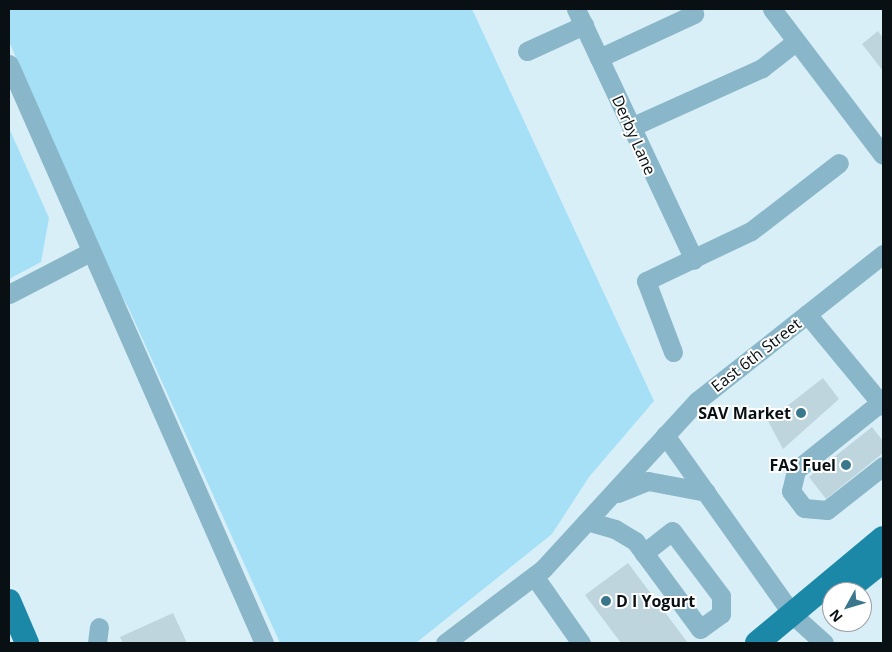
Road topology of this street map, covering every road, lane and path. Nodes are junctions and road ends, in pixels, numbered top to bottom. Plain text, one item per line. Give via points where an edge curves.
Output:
1 (772, 9) edge
2 (694, 14) dead end
3 (580, 17) edge
4 (794, 43) junction
5 (527, 51) dead end
6 (599, 58) junction
7 (9, 64) edge
8 (631, 127) junction
9 (881, 147) edge
10 (839, 163) dead end
11 (88, 253) junction
12 (883, 254) edge
13 (694, 260) junction
14 (9, 294) edge
15 (807, 314) junction
16 (673, 352) dead end
17 (882, 404) edge
18 (665, 436) junction
19 (883, 466) edge
20 (706, 492) junction
21 (608, 498) junction
22 (587, 521) junction
23 (883, 538) edge
24 (644, 553) junction
25 (883, 561) edge
26 (534, 576) junction
27 (857, 582) edge
28 (9, 601) edge
29 (822, 604) edge
30 (794, 615) junction
31 (27, 643) edge
32 (264, 643) edge
33 (445, 643) edge
34 (581, 643) edge
35 (758, 643) edge
36 (824, 643) edge

1 - 4 street
2 - 6 street
3 - 5 street
3 - 6 street, Derby Lane
4 - 8 street via 762,68
4 - 9 street
6 - 8 street, Derby Lane
7 - 11 street
8 - 13 street, Derby Lane
10 - 13 street via 751,231
11 - 14 street
11 - 32 street
12 - 15 street, East 6th Street
13 - 16 street via 646,282
15 - 17 street
15 - 18 street, East 6th Street via 697,401
17 - 19 street via 796,470 791,491 804,508 827,510
18 - 20 street
18 - 21 street, East 6th Street
20 - 21 street via 648,480
20 - 30 street
21 - 22 street, East 6th Street
22 - 24 street via 626,534
22 - 26 street, East 6th Street
23 - 30 main road
24 - 24 street via 700,629 721,614 721,596 672,530
25 - 27 main road
26 - 33 street, East 6th Street
26 - 34 street
28 - 31 main road
29 - 30 main road
30 - 35 main road
30 - 36 street

